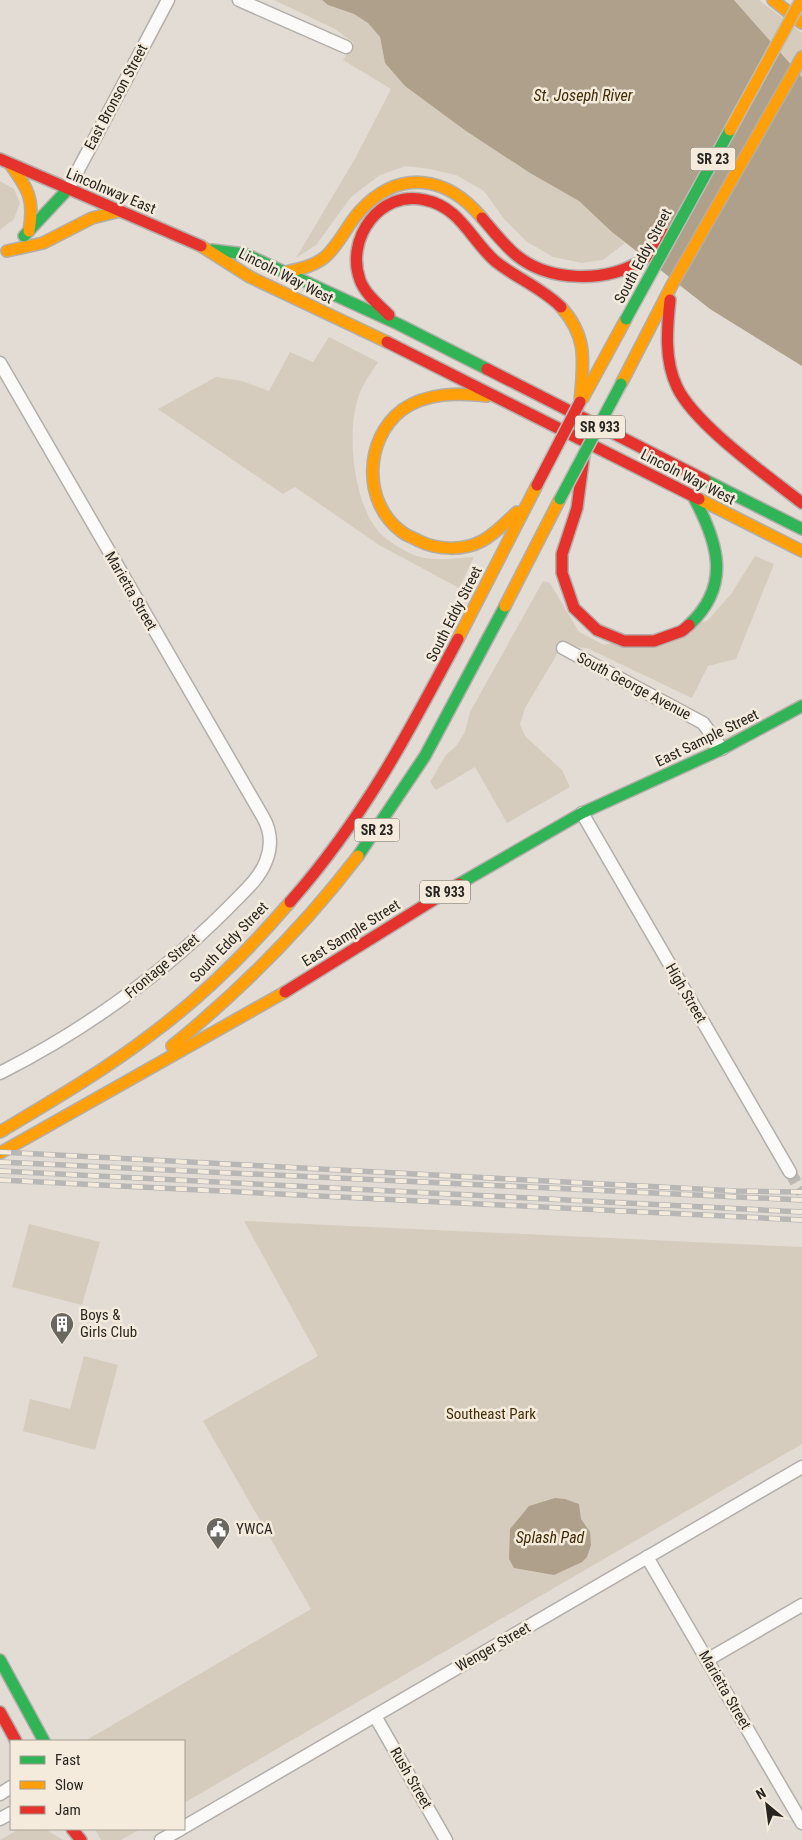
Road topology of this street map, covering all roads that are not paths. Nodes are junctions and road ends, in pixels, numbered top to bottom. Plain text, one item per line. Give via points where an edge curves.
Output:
1 (168, 0) edge
2 (238, 0) edge
3 (773, 0) edge
4 (801, 0) edge
5 (802, 23) edge
6 (346, 47) dead end
7 (802, 58) edge
8 (5, 162) edge
9 (68, 189) junction
10 (120, 211) junction
11 (675, 226) junction
12 (29, 231) junction
13 (210, 250) junction
14 (4, 254) edge
15 (286, 272) junction
16 (672, 285) junction
17 (398, 324) junction
18 (0, 364) edge
19 (497, 396) junction
20 (580, 402) junction
21 (584, 452) junction
22 (693, 496) junction
23 (531, 498) junction
24 (802, 503) edge
25 (802, 529) edge
26 (802, 552) edge
27 (563, 648) dead end
28 (802, 706) edge
29 (722, 749) junction
30 (582, 813) junction
31 (264, 817) joint
32 (0, 1073) edge
33 (106, 1093) junction
34 (0, 1132) edge
35 (0, 1153) edge
36 (790, 1172) tunnel mouth
37 (802, 1467) edge
38 (647, 1557) junction
39 (802, 1605) edge
40 (0, 1660) edge
41 (707, 1660) junction
42 (0, 1712) edge
43 (375, 1716) junction
44 (15, 1740) edge
45 (43, 1740) edge
46 (802, 1823) edge
47 (185, 1826) edge
48 (73, 1830) edge
49 (178, 1830) edge
50 (83, 1840) edge
51 (161, 1840) edge
52 (446, 1840) edge

1 - 9 street, East Bronson Street
2 - 6 street
3 - 5 main road
4 - 11 main road, South Eddy Street / SR 23, bridge
7 - 16 main road, SR 23
8 - 9 main road, Lincolnway East
8 - 12 main road via 28,190 33,202
9 - 10 main road, Lincolnway East
9 - 12 main road, East Bronson Street
10 - 13 main road, Lincolnway East
10 - 14 main road via 92,218 43,243
11 - 15 main road via 647,257 620,270 594,276 564,275 530,265 512,252 462,197 442,186 420,182 395,186 378,194 362,206 323,259 308,267
11 - 20 main road, South Eddy Street / SR 23, bridge
12 - 14 main road, East Bronson Street
13 - 15 main road, Lincoln Way West via 245,254
13 - 19 main road, Lincoln Way West via 250,277
15 - 17 main road, Lincoln Way West
16 - 21 main road, SR 23, bridge
16 - 24 main road via 666,338 673,375 684,399 705,421
17 - 20 main road, SR 933 via 361,282 356,243 374,214 390,204 421,198 447,208 504,268 551,296 566,312 577,329 582,346
17 - 25 main road, Lincoln Way West / SR 933
18 - 31 street, Marietta Street
19 - 22 main road, Lincoln Way West
19 - 23 main road via 445,394 425,398 389,421 372,454 372,488 378,506 398,532 436,548 452,548 475,544 497,532
20 - 23 main road, South Eddy Street / SR 23, bridge
21 - 22 main road, bridge via 577,509 563,542 561,563 572,603 586,622 598,631 631,643 647,644 676,636 701,615 714,590 718,564 710,527
21 - 33 main road, SR 23, bridge via 418,769 326,900 239,990 188,1033
22 - 26 main road, Lincoln Way West
23 - 34 main road, South Eddy Street / SR 23 via 397,755 360,812 262,934 173,1018 90,1078
27 - 29 street, South George Avenue via 703,722
28 - 29 main road, East Sample Street / SR 933
29 - 30 main road, East Sample Street / SR 933
30 - 33 main road, East Sample Street / SR 933 via 437,897 220,1031
30 - 36 street, High Street
31 - 32 street, Frontage Street via 270,841 266,862 256,878 216,920 136,991 76,1032
33 - 35 main road, East Sample Street / SR 23
37 - 38 street, Wenger Street
38 - 41 street, Marietta Street
38 - 43 street, Wenger Street
39 - 41 street
40 - 45 main road
41 - 46 street, Marietta Street
42 - 44 main road
43 - 47 street, Wenger Street
43 - 52 street, Rush Street
48 - 50 main road
49 - 51 street

